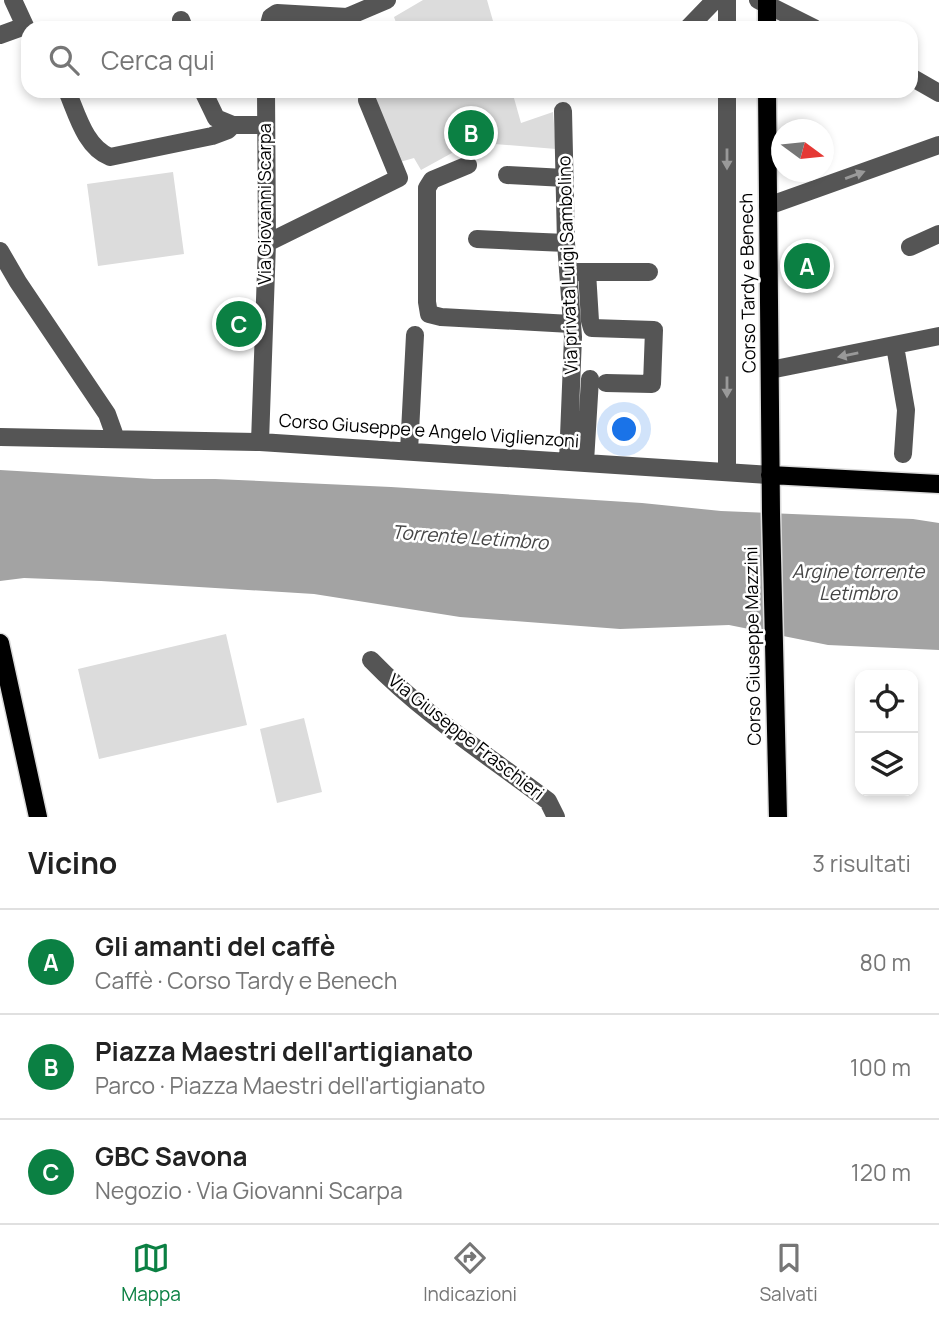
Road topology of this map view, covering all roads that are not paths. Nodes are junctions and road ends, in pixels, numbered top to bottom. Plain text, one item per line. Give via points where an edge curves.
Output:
1 (13, 0) edge
2 (387, 0) edge
3 (715, 0) edge
4 (727, 0) edge
5 (764, 1) edge
6 (23, 21) edge
7 (270, 21) edge
8 (695, 21) edge
9 (727, 21) edge
10 (766, 21) edge
11 (801, 21) edge
12 (21, 28) edge
13 (0, 36) edge
14 (918, 82) edge
15 (939, 92) edge
16 (70, 98) edge
17 (206, 98) edge
18 (266, 98) edge
19 (727, 98) edge
20 (767, 98) edge
21 (368, 100) dead end
22 (563, 111) dead end
23 (233, 125) junction
24 (266, 125) junction
25 (939, 145) edge
26 (468, 165) dead end
27 (507, 175) dead end
28 (565, 178) junction
29 (768, 206) junction
30 (939, 234) edge
31 (477, 239) dead end
32 (267, 243) junction
33 (566, 243) junction
34 (910, 247) dead end
35 (0, 251) edge
36 (568, 272) junction
37 (587, 272) junction
38 (649, 272) dead end
39 (9, 284) edge
40 (571, 324) junction
41 (415, 335) dead end
42 (939, 336) edge
43 (895, 346) junction
44 (769, 370) junction
45 (0, 437) edge
46 (116, 439) junction
47 (260, 442) junction
48 (409, 451) junction
49 (903, 454) dead end
50 (576, 462) junction
51 (727, 471) junction
52 (770, 475) junction
53 (939, 484) edge
54 (0, 643) edge
55 (371, 660) dead end
56 (38, 817) edge
57 (556, 817) edge
58 (778, 817) edge

1 - 6 street
2 - 7 street via 347,17 277,13
3 - 8 street
4 - 9 street
5 - 10 main road
5 - 11 street
12 - 13 street
14 - 15 street
16 - 23 street via 91,143 110,157 212,136
17 - 23 street via 216,117
18 - 24 street, Via Giovanni Scarpa
19 -> 51 street, Corso Tardy e Benech
20 - 29 main road, Corso Tardy e Benech
21 - 32 street via 399,178
22 - 28 street, Via privata Luigi Sambolino
23 - 24 street
24 - 32 street, Via Giovanni Scarpa
29 -> 25 street
26 - 40 street via 432,180 426,188 429,314
27 - 28 street
28 - 33 street, Via privata Luigi Sambolino
29 - 44 main road, Corso Tardy e Benech
30 - 34 street
31 - 33 street
32 - 47 street, Via Giovanni Scarpa
33 - 36 street, Via privata Luigi Sambolino
35 - 39 street
36 - 37 street
36 - 40 street, Via privata Luigi Sambolino
37 - 38 street
37 - 50 street via 593,328 654,330 652,384 598,381
39 - 46 street via 100,403
40 - 50 street, Via privata Luigi Sambolino
41 - 48 street
42 - 43 street
43 -> 44 street
43 - 49 street via 906,410
44 - 52 main road, Corso Tardy e Benech
45 - 46 street, Corso Giuseppe e Angelo Viglienzoni
46 - 47 street, Corso Giuseppe e Angelo Viglienzoni
47 - 48 street, Corso Giuseppe e Angelo Viglienzoni
48 - 50 street, Corso Giuseppe e Angelo Viglienzoni
50 - 51 street, Corso Giuseppe e Angelo Viglienzoni
51 - 52 street, Corso Giuseppe e Angelo Viglienzoni
52 - 53 main road, Corso Giuseppe e Angelo Viglienzoni
52 - 58 main road, Corso Giuseppe Mazzini
54 - 56 main road
55 - 57 street, Via Giuseppe Fraschieri via 437,717 548,800

